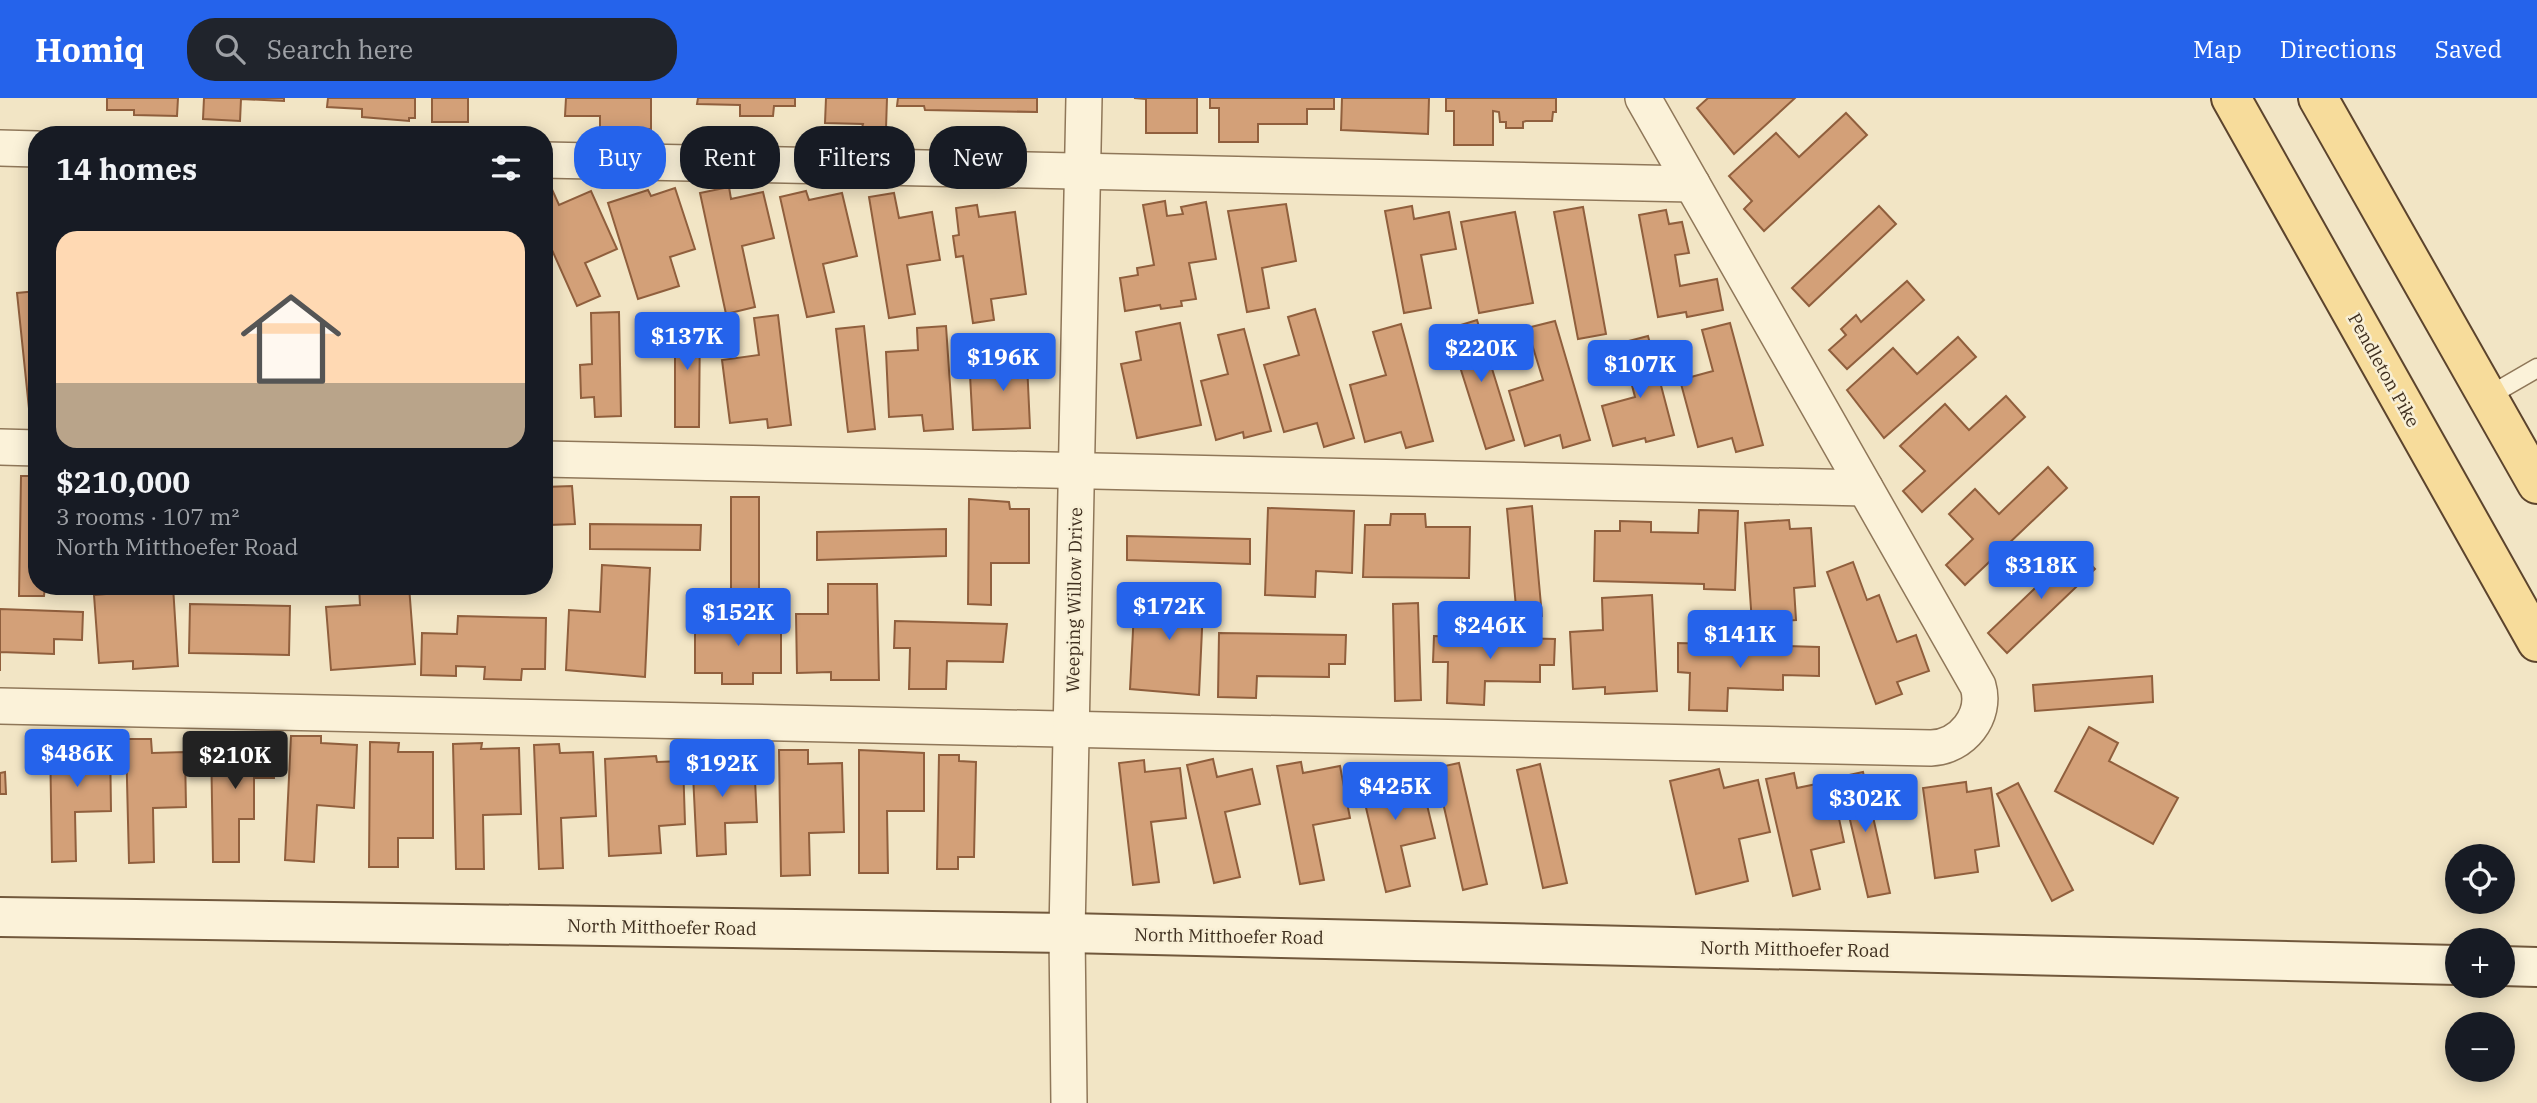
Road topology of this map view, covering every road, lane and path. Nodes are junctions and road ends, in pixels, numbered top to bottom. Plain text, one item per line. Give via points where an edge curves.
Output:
1 (1084, 98) edge
2 (1643, 98) edge
3 (2231, 98) edge
4 (2318, 98) edge
5 (0, 148) edge
6 (28, 149) edge
7 (553, 160) edge
8 (1082, 171) junction
9 (1692, 184) junction
10 (2537, 368) edge
11 (2487, 397) junction
12 (0, 447) edge
13 (28, 448) edge
14 (553, 459) edge
15 (1077, 471) junction
16 (2537, 484) edge
17 (1865, 488) junction
18 (2537, 642) edge
19 (0, 706) edge
20 (1071, 729) junction
21 (0, 917) edge
22 (1067, 933) junction
23 (2445, 965) edge
24 (2515, 966) edge
25 (2537, 967) edge
26 (1069, 1103) edge

1 - 8 street, Weeping Willow Drive
2 - 9 street
3 - 18 main road, Pendleton Pike
4 - 11 main road
5 - 6 street
7 - 8 street
8 - 9 street
8 - 15 street, Weeping Willow Drive
9 - 17 street
10 - 11 lane
11 - 16 main road
12 - 13 street
14 - 15 street
15 - 17 street
15 - 20 street, Weeping Willow Drive
17 - 20 street via 1978,686 1980,706 1970,728 1948,745 1917,748
19 - 20 street
20 - 22 street, Weeping Willow Drive
21 - 22 main road, North Mitthoefer Road
22 - 23 main road, North Mitthoefer Road
22 - 26 street, Weeping Willow Drive
24 - 25 main road

